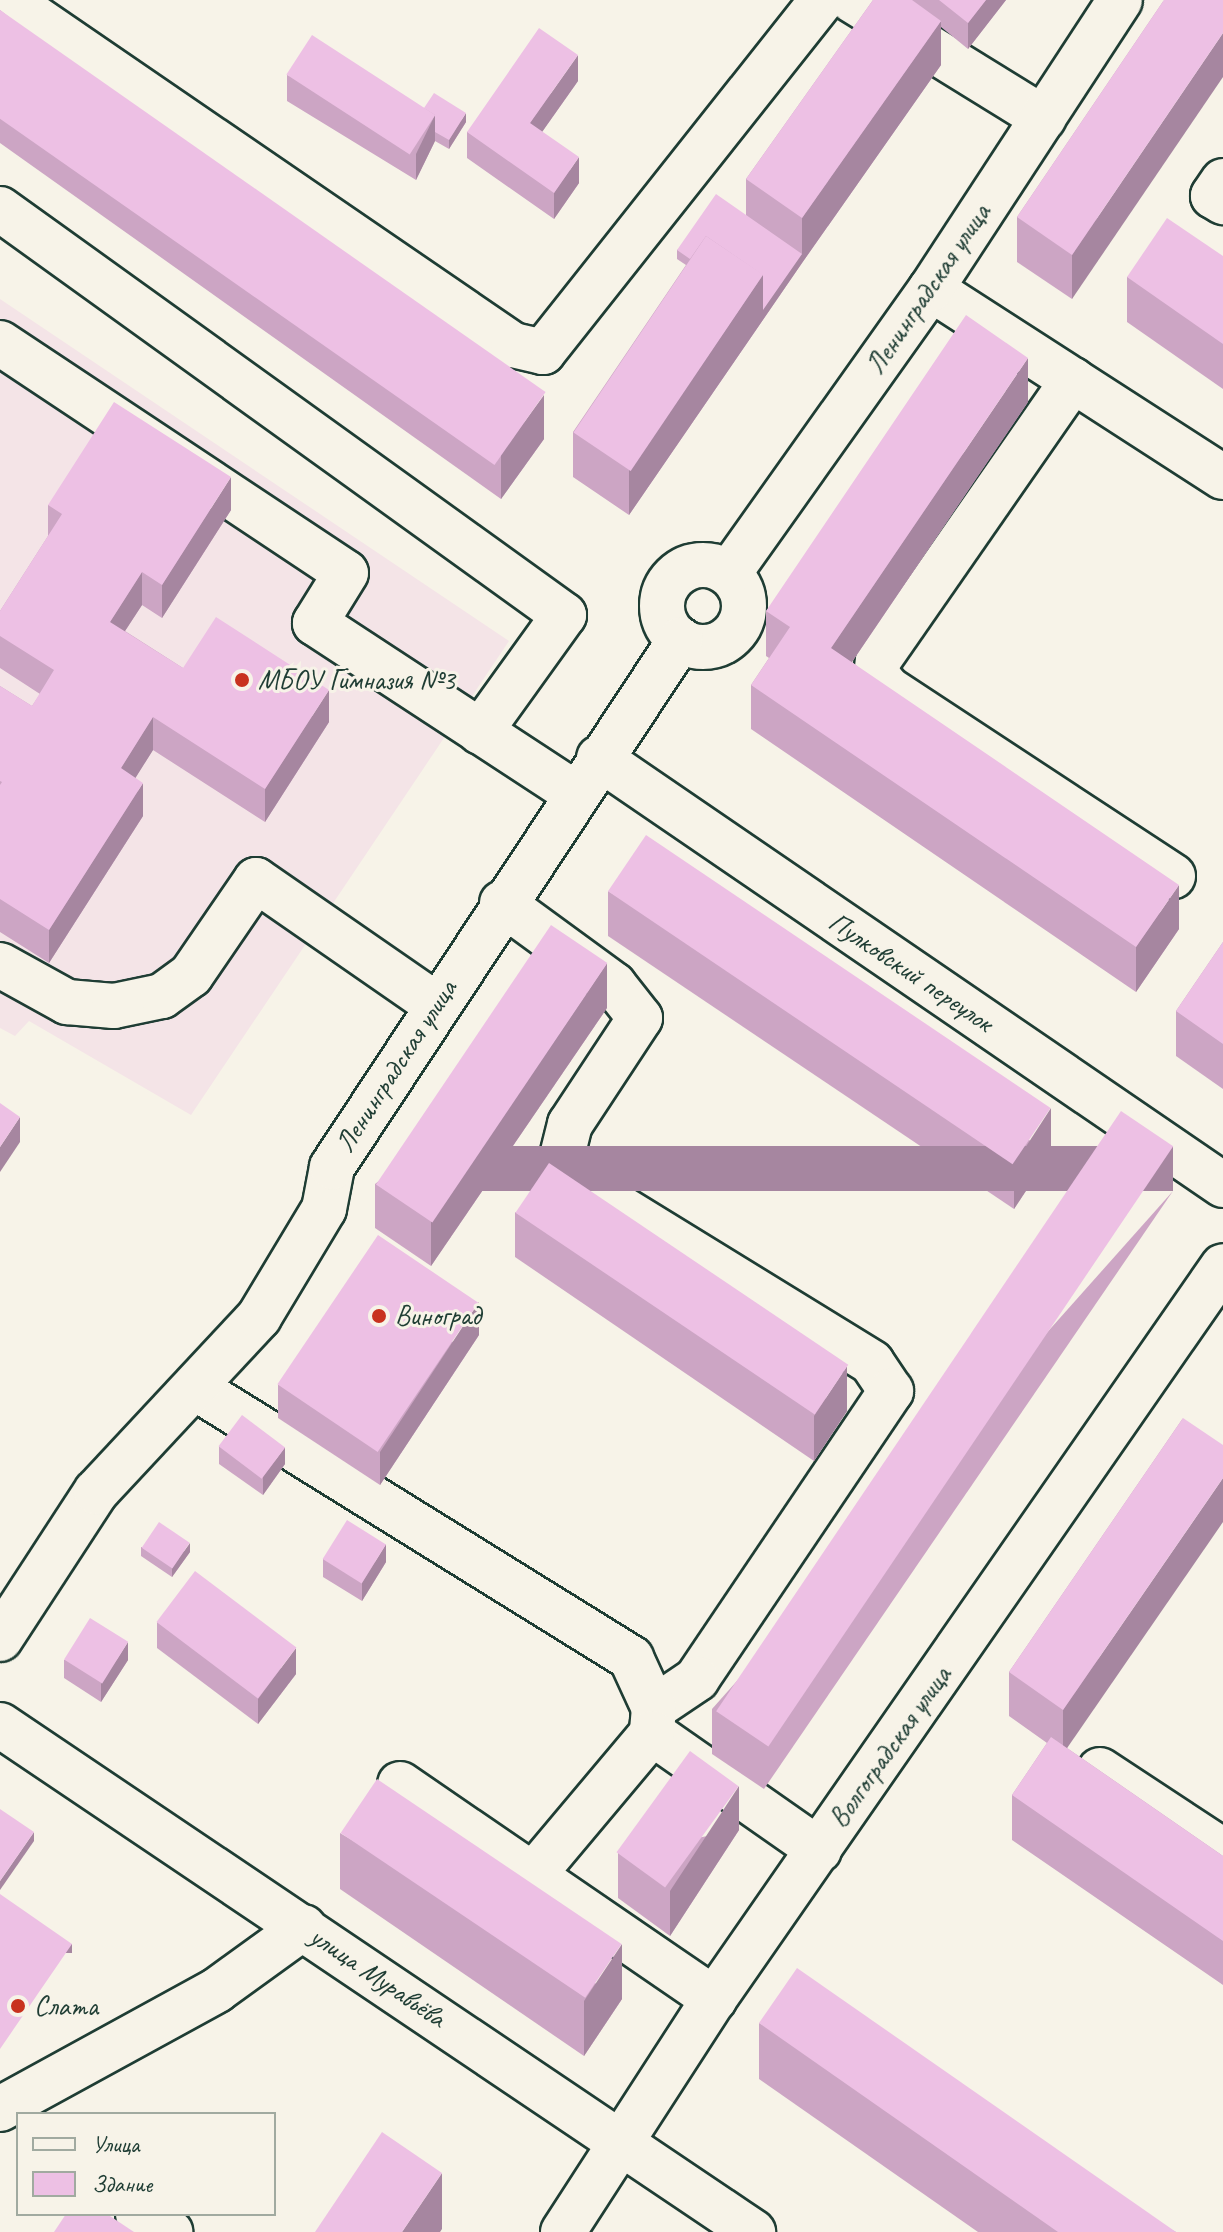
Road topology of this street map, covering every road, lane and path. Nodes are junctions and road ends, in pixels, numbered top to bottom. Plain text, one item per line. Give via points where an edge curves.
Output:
1 (9, 0) edge
2 (822, 0) edge
3 (852, 0) edge
4 (1120, 0) edge
5 (1043, 118) junction
6 (1223, 181) edge
7 (1223, 202) edge
8 (0, 209) edge
9 (931, 289) junction
10 (0, 343) edge
11 (1021, 347) junction
12 (1073, 380) junction
13 (1223, 442) edge
14 (1223, 477) edge
15 (729, 573) junction
16 (680, 640) junction
17 (480, 732) junction
18 (599, 758) junction
19 (575, 793) junction
20 (1173, 876) dead end
21 (502, 903) junction
22 (0, 965) edge
23 (435, 1004) junction
24 (1223, 1185) edge
25 (1223, 1266) edge
26 (197, 1389) junction
27 (0, 1639) edge
28 (653, 1720) junction
29 (0, 1725) edge
30 (1100, 1770) edge
31 (400, 1784) dead end
32 (819, 1850) junction
33 (1223, 1851) edge
34 (533, 1875) junction
35 (304, 1927) junction
36 (714, 1999) junction
37 (0, 2109) edge
38 (622, 2143) junction
39 (142, 2216) edge
40 (170, 2232) edge
41 (563, 2232) edge
42 (753, 2232) edge

1 - 2 street via 513,345 543,352
3 - 5 street
4 - 5 street, Ленинградская улица
5 - 9 street, Ленинградская улица
6 - 7 street via 1213,196
8 - 17 street via 564,615
9 - 11 street
9 - 15 street, Ленинградская улица
10 - 17 street via 346,573 315,623
11 - 12 street
11 - 13 street via 1036,323
12 - 14 street
12 - 20 street via 876,674 888,689
15 - 16 street via 745,600 737,631 710,647
15 - 16 street via 702,564 666,587 663,616
16 - 18 street, Ленинградская улица
17 - 19 street
18 - 19 street, Ленинградская улица
18 - 24 street, Пулковский переулок
19 - 21 street, Ленинградская улица
21 - 23 street, Ленинградская улица
21 - 28 street via 614,985 640,1018 570,1124 561,1160 567,1175 872,1363 891,1391 697,1679
22 - 23 street via 67,1002 114,1006 162,996 191,975 256,880
23 - 26 street, Ленинградская улица via 332,1167 324,1209 303,1252
25 - 32 street, Волгоградская улица
26 - 27 street, Ленинградская улица via 96,1492
26 - 28 street via 631,1658
28 - 32 street
28 - 34 street
29 - 35 street, улица Муравьёва
30 - 33 street
31 - 34 street
32 - 36 street, Волгоградская улица
34 - 36 street
35 - 37 street via 217,1990
35 - 38 street, улица Муравьёва
36 - 38 street, Волгоградская улица
38 - 41 street, Волгоградская улица
38 - 42 street, улица Муравьёва
39 - 40 street

